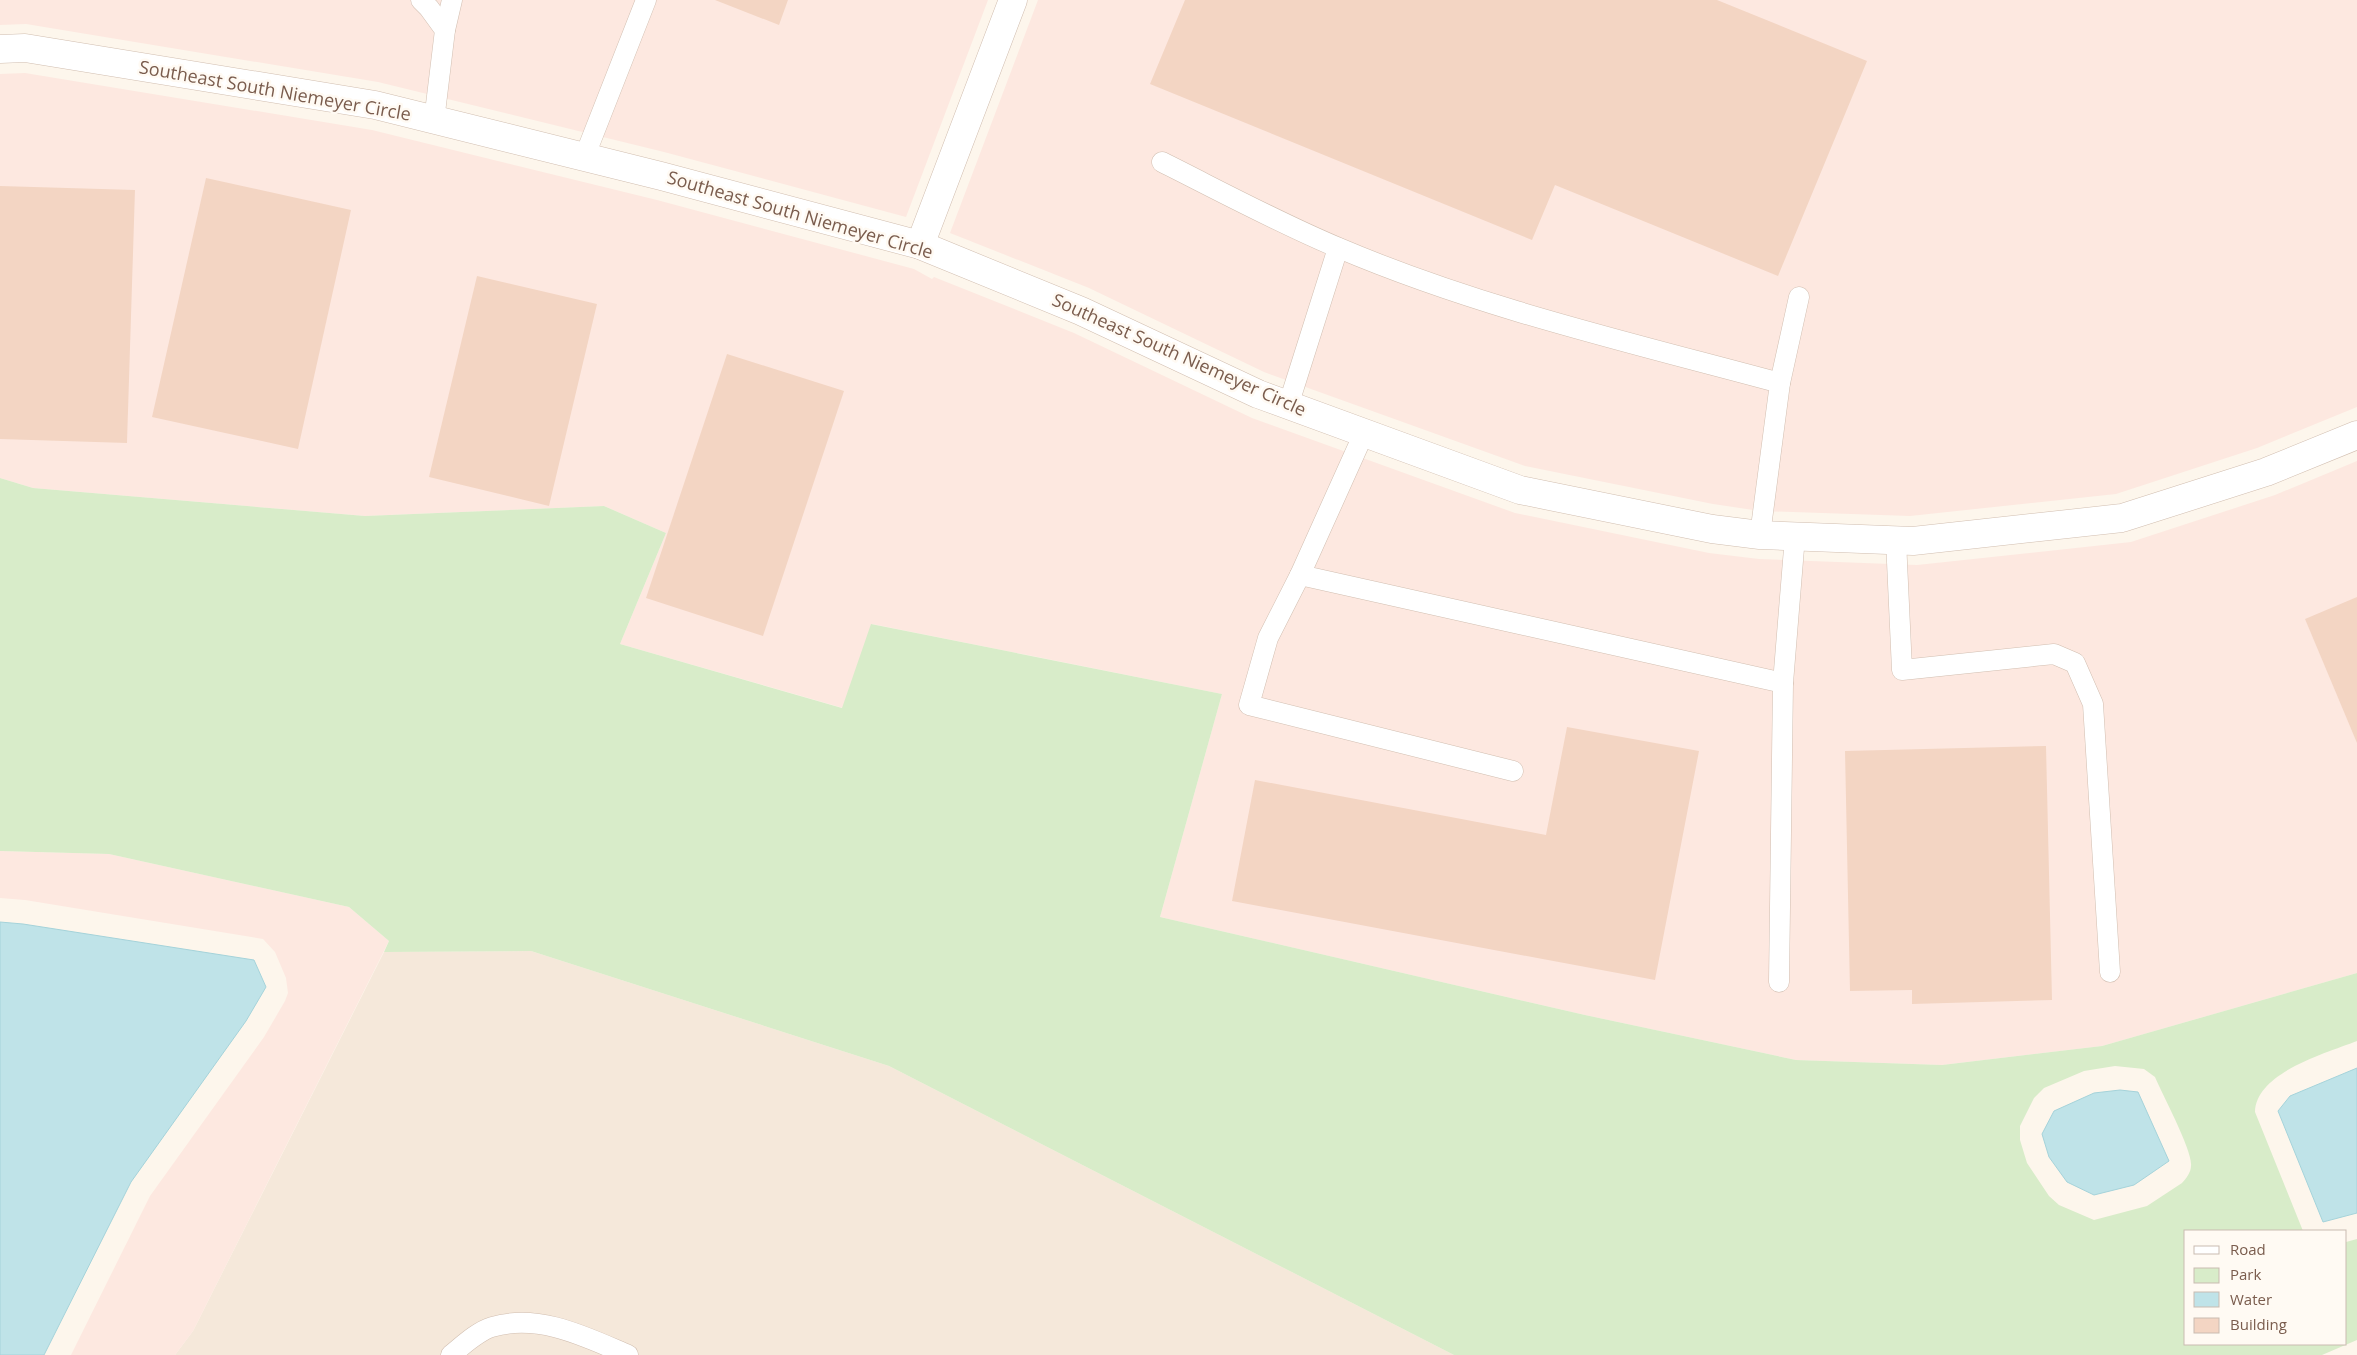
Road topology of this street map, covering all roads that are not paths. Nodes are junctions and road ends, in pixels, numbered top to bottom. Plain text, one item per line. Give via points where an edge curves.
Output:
1 (421, 0) edge
2 (452, 0) edge
3 (646, 0) edge
4 (1013, 0) edge
5 (445, 30) junction
6 (0, 49) edge
7 (434, 120) junction
8 (584, 158) junction
9 (1162, 162) dead end
10 (920, 246) junction
11 (1338, 248) junction
12 (1800, 297) dead end
13 (1780, 384) junction
14 (1288, 406) junction
15 (1364, 433) junction
16 (2357, 434) edge
17 (1760, 535) junction
18 (1795, 536) junction
19 (1896, 540) junction
20 (1300, 575) junction
21 (1783, 683) junction
22 (1514, 771) dead end
23 (2110, 972) dead end
24 (1779, 982) dead end
25 (451, 1355) edge
26 (628, 1355) edge

1 - 5 lane
2 - 5 lane
3 - 8 lane
4 - 10 street
5 - 7 lane
6 - 7 street, Southeast South Niemeyer Circle via 25,48 366,104
7 - 8 street, Southeast South Niemeyer Circle
8 - 10 street, Southeast South Niemeyer Circle
9 - 11 lane
10 - 14 street, Southeast South Niemeyer Circle via 1081,311
11 - 13 lane via 1515,311
11 - 14 lane
12 - 13 lane
13 - 17 lane
14 - 15 street, Southeast South Niemeyer Circle
15 - 17 street, Southeast South Niemeyer Circle via 1520,490 1712,529
15 - 20 lane
16 - 19 street, Southeast South Niemeyer Circle via 2266,472 2122,518 1913,541
17 - 18 street, Southeast South Niemeyer Circle
18 - 19 street, Southeast South Niemeyer Circle
18 - 21 lane
19 - 23 lane via 1902,670 2054,654 2075,663 2092,704
20 - 21 lane
20 - 22 lane via 1268,638 1249,705
21 - 24 lane
25 - 26 lane via 491,1327 532,1322 577,1334

